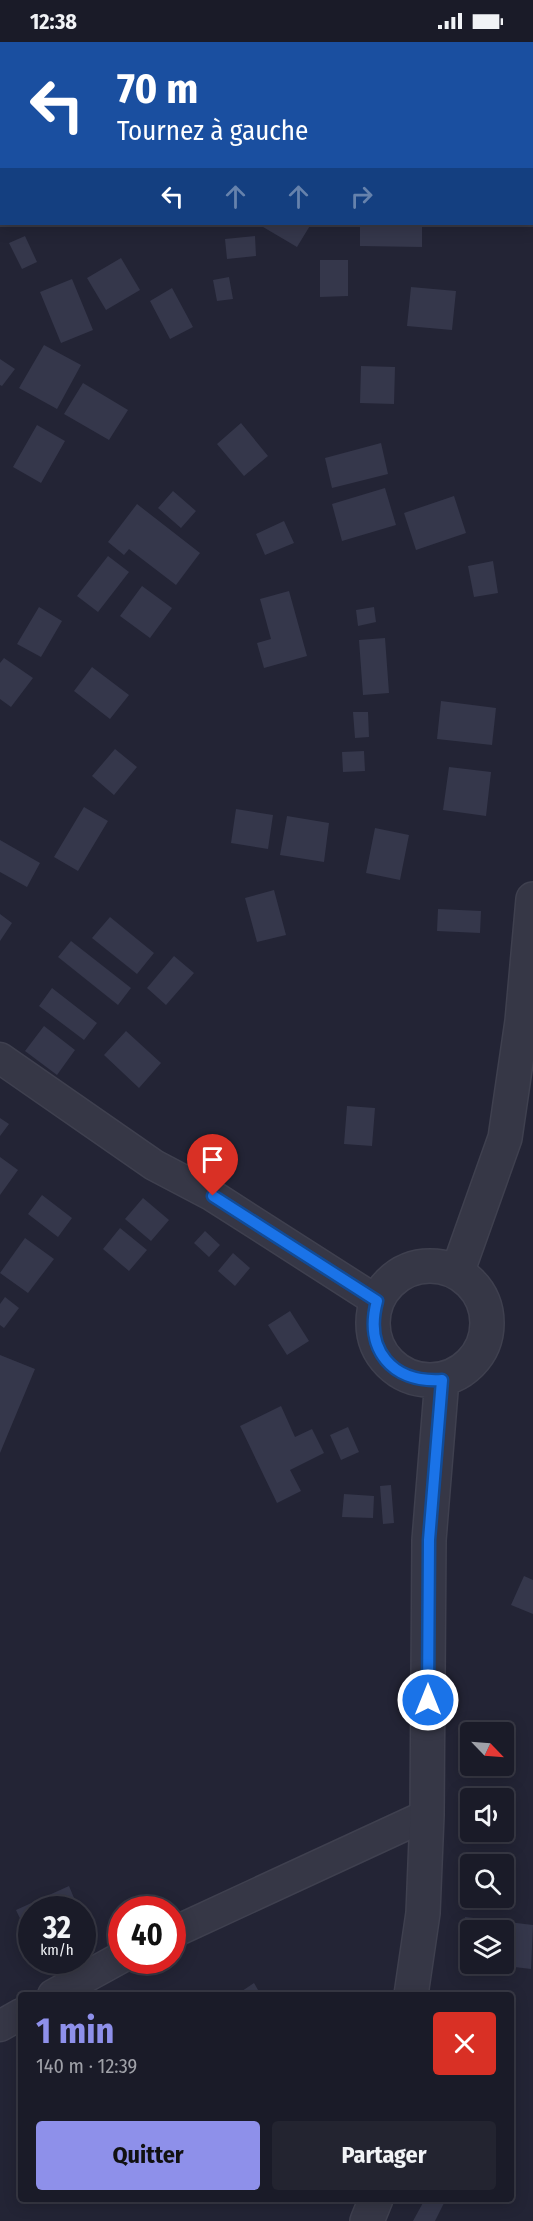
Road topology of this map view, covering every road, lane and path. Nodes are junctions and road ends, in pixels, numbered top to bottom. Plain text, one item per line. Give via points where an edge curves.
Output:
1 (533, 899) edge
2 (0, 1058) edge
3 (457, 1273) junction
4 (377, 1301) junction
5 (442, 1380) junction
6 (427, 1815) junction
7 (186, 1927) edge
8 (108, 1964) edge
9 (58, 1992) edge
10 (411, 1992) edge
11 (18, 2016) edge
12 (0, 2026) edge
13 (375, 2202) edge
14 (367, 2221) edge

1 - 3 street via 506,1138
2 - 4 street via 154,1164 213,1196
3 - 4 street via 435,1267 411,1269 397,1276
3 - 5 street via 471,1283 481,1298 486,1332 472,1362 458,1374
4 - 5 street via 374,1332 386,1360 411,1377
5 - 6 street via 429,1540
6 - 7 street
6 - 10 street via 423,1913
8 - 9 street
11 - 12 street
13 - 14 street

